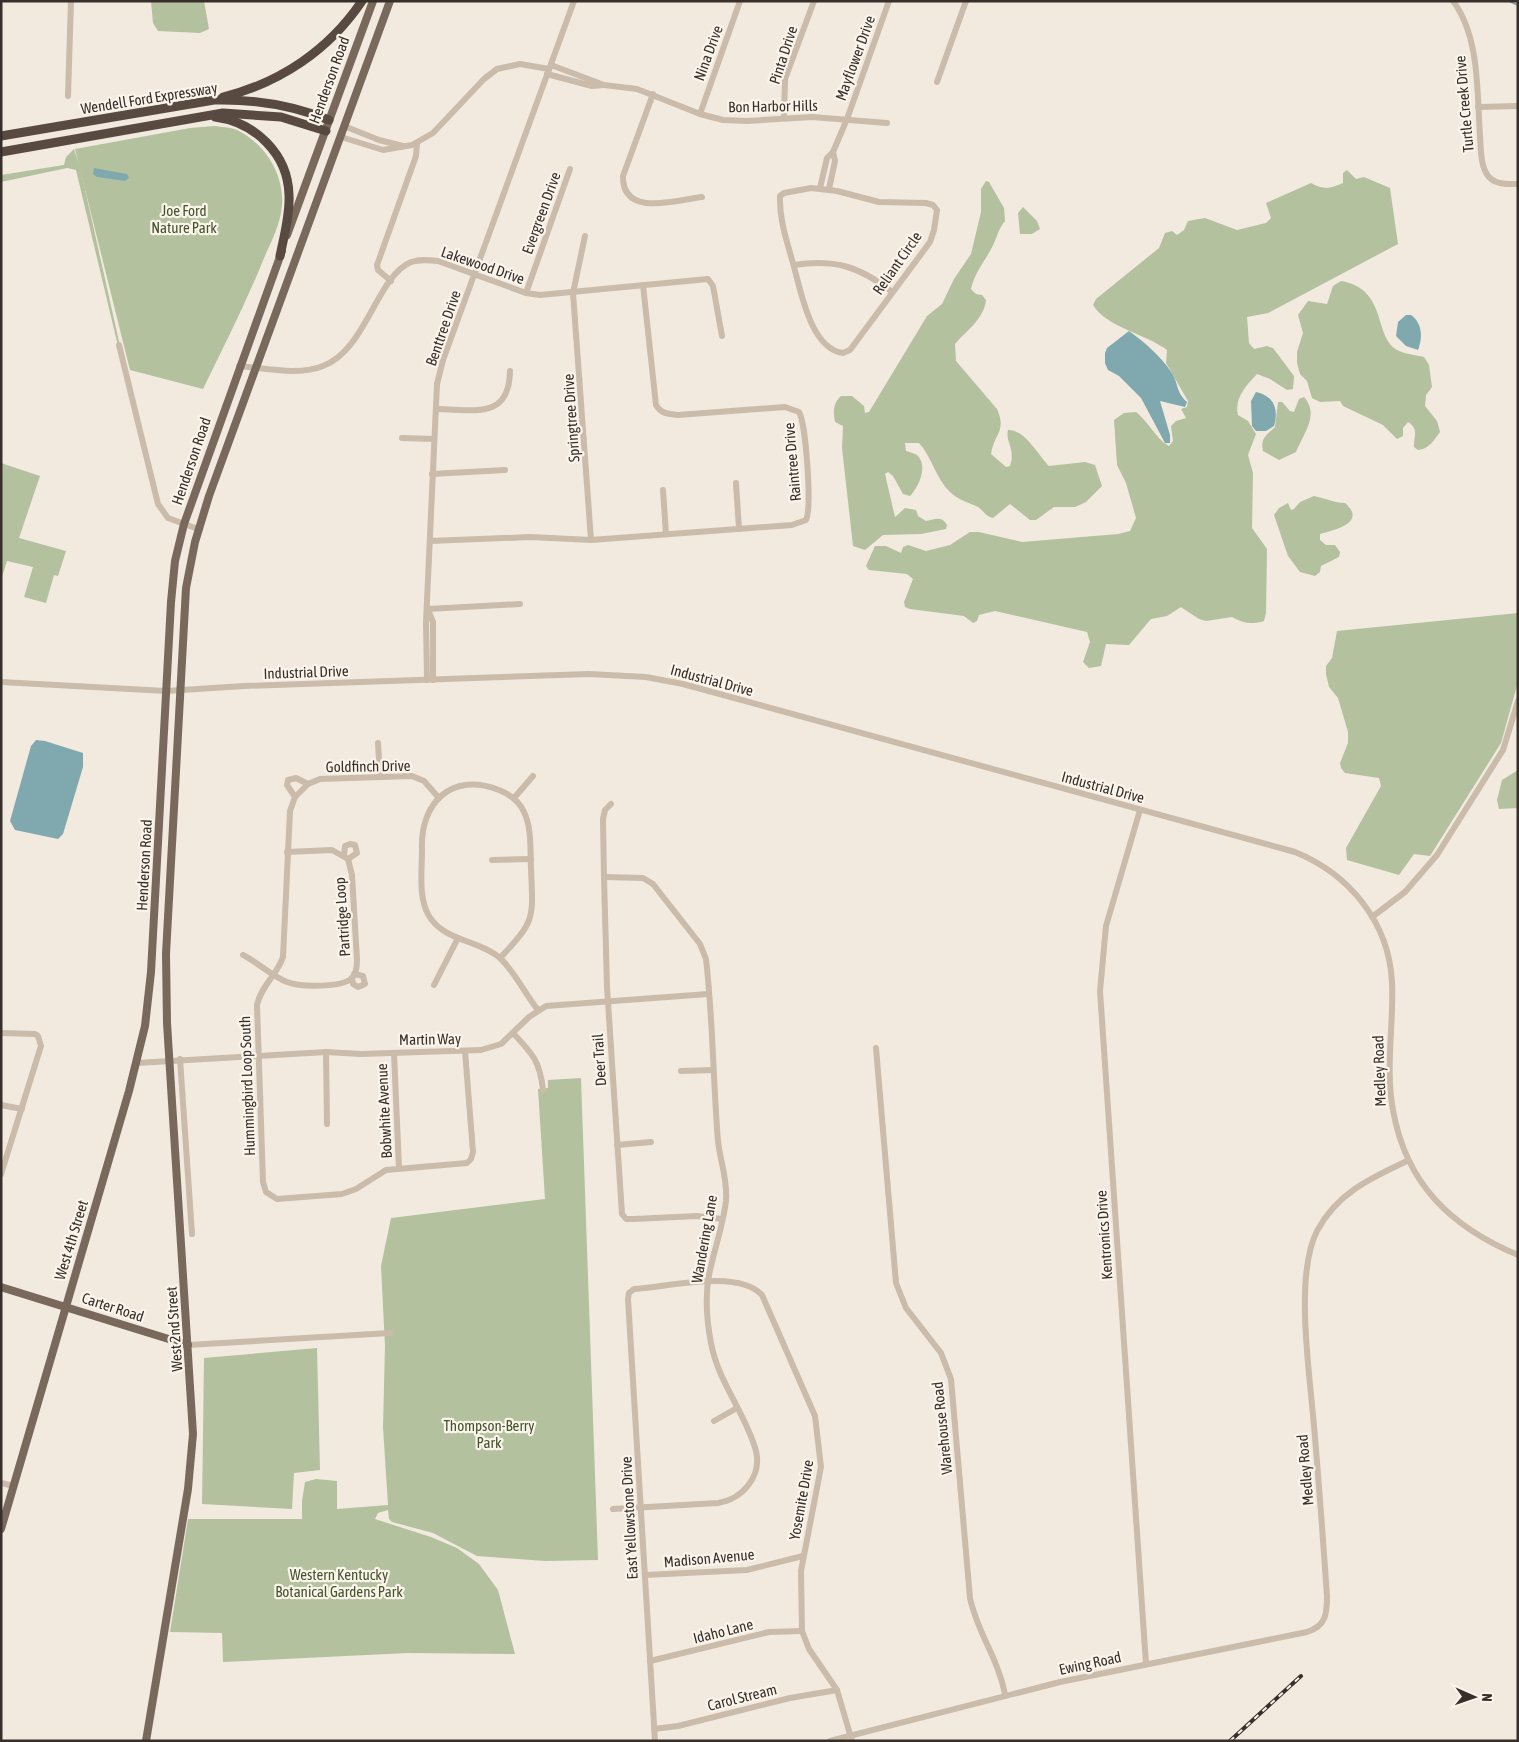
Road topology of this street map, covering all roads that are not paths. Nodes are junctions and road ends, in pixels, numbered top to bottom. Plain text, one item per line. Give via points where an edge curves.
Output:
1 (71, 1) edge
2 (362, 1) edge
3 (373, 1) edge
4 (390, 1) edge
5 (574, 1) edge
6 (740, 1) edge
7 (814, 1) edge
8 (889, 1) edge
9 (966, 1) edge
10 (1452, 1) edge
11 (549, 69) junction
12 (937, 82) dead end
13 (653, 94) junction
14 (68, 96) dead end
15 (196, 102) junction
16 (1518, 106) edge
17 (1478, 108) junction
18 (700, 114) junction
19 (205, 116) junction
20 (784, 118) junction
21 (847, 118) junction
22 (330, 120) junction
23 (887, 123) dead end
24 (344, 126) junction
25 (326, 131) junction
26 (1, 136) edge
27 (341, 137) junction
28 (417, 143) junction
29 (405, 146) junction
30 (833, 152) junction
31 (1, 154) edge
32 (570, 169) dead end
33 (1518, 184) edge
34 (820, 188) junction
35 (829, 190) junction
36 (702, 197) dead end
37 (585, 236) dead end
38 (280, 256) junction
39 (794, 265) junction
40 (475, 274) junction
41 (391, 281) junction
42 (643, 285) junction
43 (892, 292) junction
44 (526, 293) junction
45 (573, 293) junction
46 (722, 336) dead end
47 (119, 345) dead end
48 (240, 366) junction
49 (256, 367) junction
50 (510, 371) dead end
51 (436, 409) junction
52 (402, 438) dead end
53 (434, 439) junction
54 (505, 470) dead end
55 (432, 474) junction
56 (736, 483) dead end
57 (663, 490) dead end
58 (184, 524) junction
59 (198, 529) junction
60 (739, 529) junction
61 (666, 534) junction
62 (591, 540) junction
63 (430, 541) junction
64 (520, 604) dead end
65 (428, 609) junction
66 (430, 680) junction
67 (1, 682) edge
68 (166, 691) junction
69 (179, 691) junction
70 (1518, 701) edge
71 (378, 743) dead end
72 (380, 776) junction
73 (533, 776) dead end
74 (308, 784) junction
75 (295, 797) junction
76 (439, 798) junction
77 (514, 798) junction
78 (611, 804) dead end
79 (1140, 810) junction
80 (287, 852) junction
81 (531, 859) junction
82 (492, 860) dead end
83 (604, 877) junction
84 (168, 913) joint
85 (1372, 918) junction
86 (458, 938) junction
87 (152, 955) joint
88 (244, 955) dead end
89 (500, 958) junction
90 (274, 974) junction
91 (434, 985) dead end
92 (708, 994) junction
93 (608, 1000) junction
94 (538, 1010) junction
95 (1, 1033) edge
96 (513, 1033) junction
97 (876, 1048) dead end
98 (465, 1051) junction
99 (326, 1052) junction
100 (394, 1053) junction
101 (259, 1055) junction
102 (180, 1059) junction
103 (169, 1060) junction
104 (137, 1062) junction
105 (714, 1070) junction
106 (681, 1071) dead end
107 (543, 1090) dead end
108 (1, 1105) edge
109 (22, 1109) junction
110 (328, 1124) dead end
111 (651, 1142) dead end
112 (617, 1145) junction
113 (1407, 1161) junction
114 (399, 1168) junction
115 (1, 1174) edge
116 (180, 1212) junction
117 (190, 1213) junction
118 (722, 1219) junction
119 (192, 1234) dead end
120 (1518, 1255) edge
121 (708, 1282) junction
122 (1, 1287) edge
123 (628, 1295) joint
124 (66, 1306) junction
125 (390, 1333) dead end
126 (188, 1345) junction
127 (736, 1408) junction
128 (714, 1420) dead end
129 (1, 1483) edge
130 (14, 1486) junction
131 (641, 1508) junction
132 (614, 1509) dead end
133 (1, 1530) edge
134 (803, 1556) junction
135 (645, 1575) junction
136 (1326, 1591) joint
137 (802, 1631) junction
138 (650, 1661) junction
139 (1146, 1664) junction
140 (837, 1690) junction
141 (1005, 1694) junction
142 (654, 1729) junction
143 (851, 1738) edge
144 (146, 1741) edge
145 (655, 1741) edge
146 (830, 1741) edge

1 - 14 street
2 - 15 highway via 331,38 286,73 247,91
3 - 22 main road, Henderson Road
4 - 24 main road, Henderson Road
5 - 11 street, Benttree Drive
6 - 18 street, Nina Drive
7 - 20 street, Pinta Drive via 785,79
8 - 21 street, Mayflower Drive
9 - 12 street
10 - 17 street, Turtle Creek Drive via 1468,29
11 - 13 street, Bon Harbor Hills via 604,85
11 - 28 street, Bon Harbor Hills via 520,64 497,69 433,133
11 - 40 street, Benttree Drive
13 - 18 street, Bon Harbor Hills
13 - 36 street via 623,176 624,188 631,198 648,204
15 - 22 highway, Wendell Ford Expressway via 264,102
15 - 26 highway, Wendell Ford Expressway
16 - 17 street
17 - 33 street, Turtle Creek Drive via 1485,172 1493,181
18 - 20 street, Bon Harbor Hills via 737,121
19 - 25 highway, Wendell Ford Expressway via 260,114
19 - 31 highway, Wendell Ford Expressway
19 - 38 highway via 232,120 253,131 282,163 289,195 288,220
20 - 21 street, Bon Harbor Hills
21 - 23 street, Bon Harbor Hills
21 - 30 street, Mayflower Drive
22 - 24 main road
22 - 25 main road, Henderson Road
24 - 27 main road, Henderson Road
24 - 29 street, Bon Harbor Hills
25 - 27 main road
25 - 38 main road, Henderson Road
27 - 29 street, Bon Harbor Hills via 383,150
27 - 49 main road, Henderson Road
28 - 29 street, Bon Harbor Hills
28 - 41 street via 416,156 378,265 378,270
30 - 34 street, Mayflower Drive via 827,158
30 - 35 street, Mayflower Drive
32 - 44 street, Evergreen Drive
34 - 35 street, Reliant Circle
34 - 39 street, Reliant Circle via 780,196 786,241
35 - 43 street, Reliant Circle via 879,202 926,203 936,207 937,219 930,242
37 - 45 street, Springtree Drive
38 - 48 main road, Henderson Road
39 - 43 street via 818,261 842,264 867,274
39 - 43 street, Reliant Circle via 800,297 810,320 823,340 838,353 850,350
40 - 41 street, Lakewood Drive via 425,259 405,266
40 - 44 street, Lakewood Drive
40 - 51 street, Benttree Drive via 443,360 437,384
41 - 49 street, Lakewood Drive via 354,341 337,358 309,370
42 - 45 street, Lakewood Drive
42 - 46 street, Lakewood Drive via 708,278 713,286
42 - 60 street, Raintree Drive via 656,405 662,412 678,415 786,407 796,409 802,416 809,511 806,520 798,524
44 - 45 street, Lakewood Drive
45 - 62 street, Springtree Drive
47 - 58 street via 158,504 168,518
48 - 49 street, Lakewood Drive
48 - 58 main road, Henderson Road
49 - 59 main road, Henderson Road
50 - 51 street via 508,392 498,405 482,409
51 - 53 street, Benttree Drive
52 - 53 street
53 - 55 street, Benttree Drive
54 - 55 street
55 - 63 street, Benttree Drive
56 - 60 street
57 - 61 street
58 - 59 street
58 - 68 main road, Henderson Road via 173,574
59 - 69 main road, Henderson Road via 186,588
60 - 61 street, Raintree Drive
61 - 62 street, Raintree Drive
62 - 63 street, Raintree Drive via 530,537
63 - 65 street, Benttree Drive
64 - 65 street
65 - 66 street, Benttree Drive via 433,622
66 - 69 street, Industrial Drive
66 - 79 street, Industrial Drive via 589,674 646,677
67 - 68 street, Industrial Drive
68 - 69 street, Industrial Drive
68 - 87 main road, Henderson Road
69 - 84 main road, Henderson Road
70 - 85 street via 1503,750 1437,855 1413,884
71 - 72 street
72 - 74 street, Goldfinch Drive via 326,778
72 - 76 street, Goldfinch Drive via 418,778
73 - 77 street
74 - 75 street, Goldfinch Drive
74 - 75 street via 296,778 288,780 288,788
75 - 80 street, Hummingbird Loop South via 290,811
76 - 77 street via 455,787 472,783
76 - 86 street via 427,814 421,837 424,904 433,922
77 - 81 street via 526,818
78 - 83 street, Deer Trail via 603,819
79 - 85 street, Industrial Drive via 1310,859 1359,897
79 - 139 street, Kentronics Drive via 1106,926 1100,991
80 - 90 street, Hummingbird Loop South via 284,950
80 - 90 street, Partridge Loop via 332,850 346,857 352,875 357,966 353,976 337,984 289,983
81 - 82 street
81 - 89 street via 533,906 529,922 521,936
83 - 92 street, Wandering Lane via 644,878 653,884 700,944 706,959
83 - 93 street, Deer Trail
84 - 103 main road, West 2nd Street via 166,991
85 - 113 street, Medley Road via 1390,968 1390,1089 1396,1126
86 - 89 street
86 - 91 street
87 - 104 main road, West 4th Street
88 - 90 street, Partridge Loop
89 - 94 street
90 - 101 street, Hummingbird Loop South via 263,988 257,1005
92 - 93 street, Martin Way
92 - 105 street, Wandering Lane
93 - 94 street, Martin Way via 560,1003
93 - 112 street, Deer Trail
94 - 96 street, Martin Way
95 - 109 street via 31,1033 40,1040 41,1051
96 - 98 street, Martin Way via 494,1047
96 - 107 street via 537,1061
97 - 141 street, Warehouse Road via 896,1282 906,1308 941,1353 951,1379 970,1598 996,1662
98 - 100 street, Martin Way
98 - 114 street via 473,1156 467,1163
99 - 100 street, Martin Way
99 - 101 street, Martin Way
99 - 110 street
100 - 114 street, Bobwhite Avenue
101 - 102 street, Martin Way
101 - 114 street, Hummingbird Loop South via 263,1182 266,1192 273,1198 342,1194 380,1173
102 - 103 street, Martin Way
102 - 117 street
103 - 104 street, Martin Way
103 - 116 main road, West 2nd Street
104 - 124 main road, West 4th Street
105 - 106 street
105 - 118 street, Wandering Lane via 719,1151 726,1186
108 - 109 street
109 - 115 street
111 - 112 street
112 - 118 street, Deer Trail via 623,1217
113 - 120 street via 1433,1198 1458,1222 1485,1240
113 - 136 street, Medley Road via 1363,1182 1339,1201 1317,1231 1307,1261 1306,1316
116 - 117 street
116 - 126 main road, West 2nd Street
117 - 119 street
118 - 121 street, Wandering Lane
121 - 123 street, Yosemite Drive via 634,1289
121 - 127 street, Wandering Lane via 711,1344
121 - 134 street, Yosemite Drive via 748,1285 762,1295 813,1410 821,1467
122 - 124 main road, Carter Road
123 - 131 street, East Yellowstone Drive
124 - 126 main road, Carter Road
124 - 130 main road, West 4th Street
125 - 126 street
126 - 144 main road, West 2nd Street via 193,1420 191,1462
127 - 128 street
127 - 131 street, Wandering Lane via 751,1438 757,1460 755,1474 743,1492 732,1500 718,1503
129 - 130 street
130 - 133 main road, West 4th Street
131 - 132 street, Wandering Lane
131 - 135 street, East Yellowstone Drive
134 - 135 street, Madison Avenue via 747,1570
134 - 137 street, Yosemite Drive via 800,1578
135 - 138 street, East Yellowstone Drive
136 - 139 street, Ewing Road via 1326,1616 1316,1630
137 - 138 street, Idaho Lane via 770,1632
137 - 140 street, Yosemite Drive via 809,1649
138 - 142 street, East Yellowstone Drive
139 - 141 street, Ewing Road
140 - 142 street, Carol Stream
140 - 143 street, Yosemite Drive
141 - 143 street, Ewing Road
142 - 145 street, East Yellowstone Drive
143 - 146 street, Ewing Road

